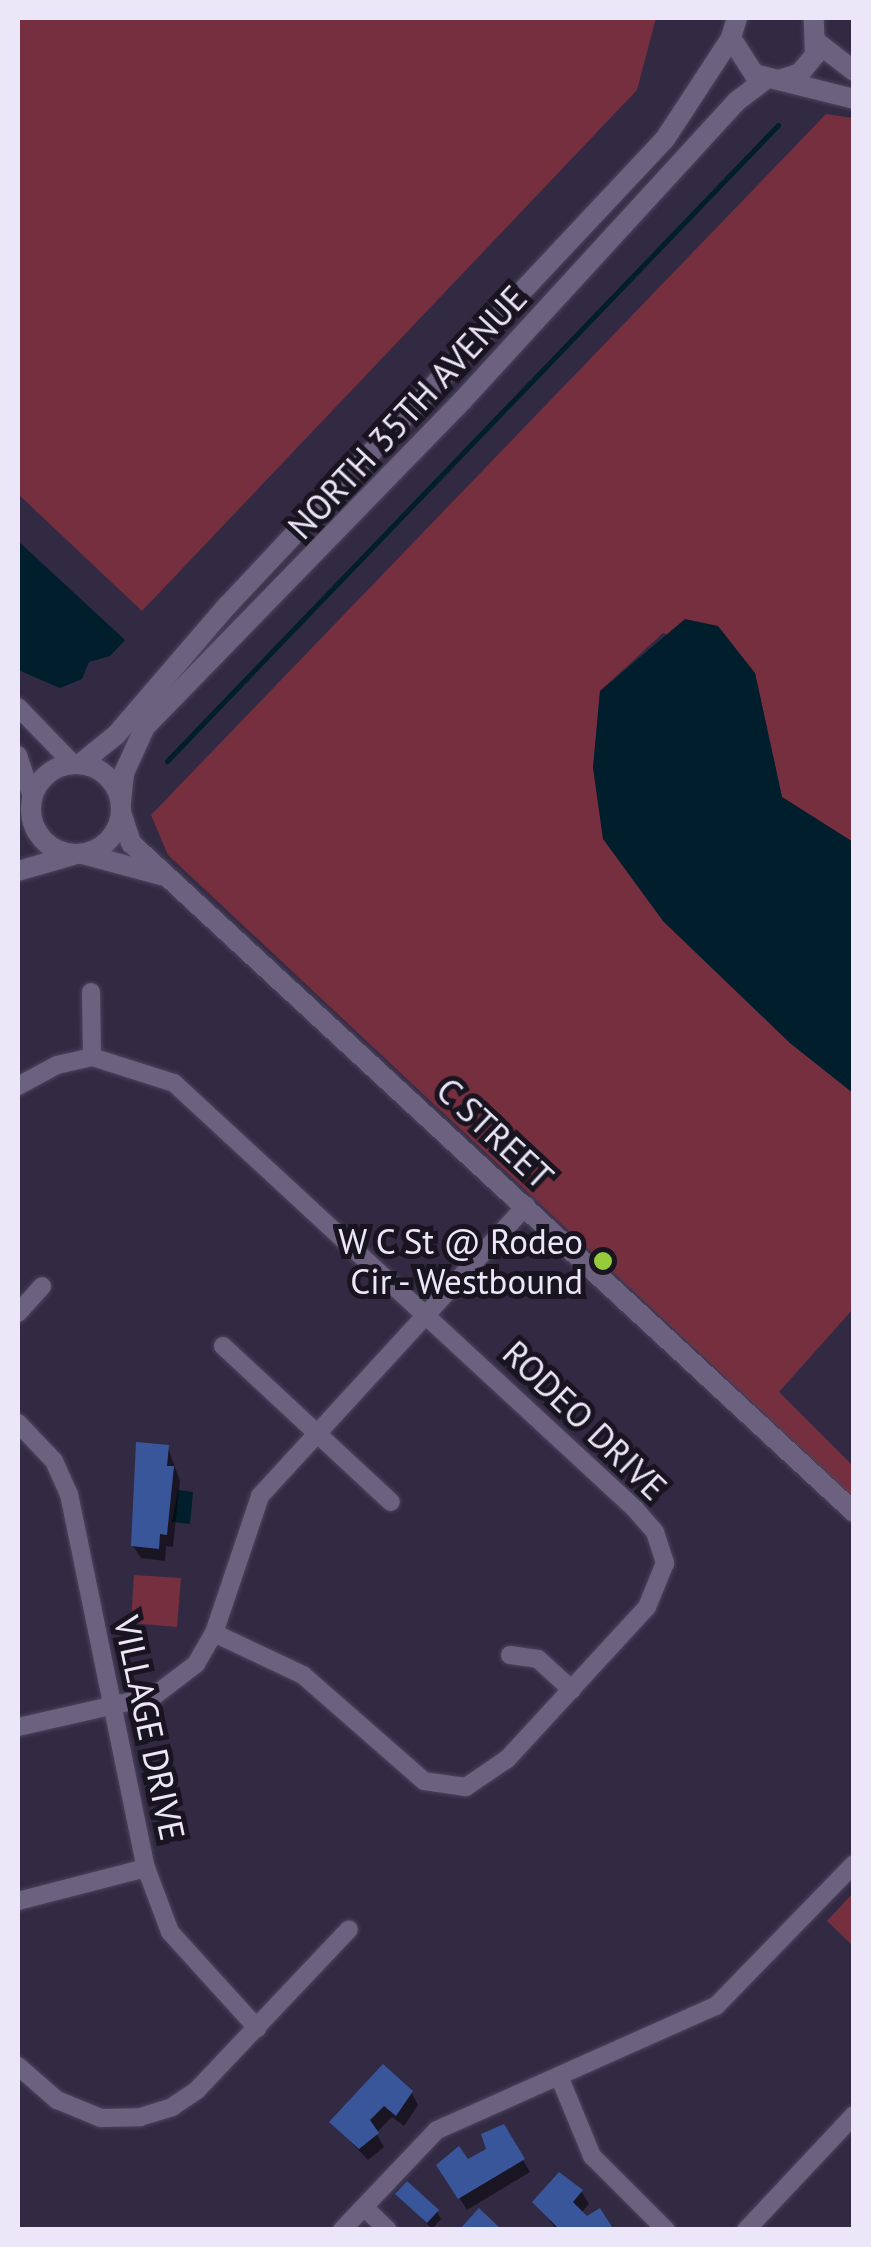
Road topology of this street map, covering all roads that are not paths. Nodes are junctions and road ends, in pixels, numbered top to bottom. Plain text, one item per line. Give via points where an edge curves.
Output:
1 (835, 18) edge
2 (733, 26) edge
3 (817, 33) edge
4 (854, 71) edge
5 (772, 80) junction
6 (854, 100) edge
7 (18, 707) edge
8 (18, 756) edge
9 (77, 764) junction
10 (32, 799) junction
11 (121, 807) junction
12 (18, 820) edge
13 (79, 854) junction
14 (18, 871) edge
15 (181, 882) junction
16 (91, 992) dead end
17 (92, 1057) junction
18 (18, 1086) edge
19 (526, 1206) junction
20 (42, 1286) dead end
21 (18, 1313) edge
22 (426, 1314) junction
23 (223, 1346) dead end
24 (18, 1423) edge
25 (314, 1433) junction
26 (391, 1502) dead end
27 (854, 1512) edge
28 (214, 1633) junction
29 (510, 1655) dead end
30 (572, 1690) junction
31 (111, 1708) junction
32 (18, 1727) edge
33 (854, 1864) edge
34 (146, 1868) junction
35 (18, 1901) edge
36 (349, 1929) dead end
37 (257, 2028) junction
38 (18, 2066) edge
39 (559, 2076) junction
40 (854, 2115) edge
41 (364, 2207) junction
42 (342, 2230) edge
43 (388, 2230) edge
44 (666, 2230) edge
45 (746, 2230) edge

1 - 3 street
2 - 5 street via 744,66
2 - 9 street, NORTH 35TH AVENUE via 665,139 218,616 116,734
3 - 4 street
3 - 5 street, NORTH 35TH AVENUE via 800,73
5 - 6 street
5 - 11 street, NORTH 35TH AVENUE via 737,102 435,430 145,727 124,772
7 - 9 street
8 - 10 street
9 - 10 street via 48,774
9 - 11 street via 111,781
10 - 12 street
10 - 13 street via 31,816 46,843
11 - 13 street via 114,835
11 - 15 street, C STREET via 132,843
13 - 14 street
13 - 15 street, C STREET via 123,860
15 - 19 street, C STREET
16 - 17 street
17 - 18 street via 57,1065
17 - 22 street, RODEO DRIVE via 174,1083
19 - 22 street
19 - 27 street, C STREET
20 - 21 street
22 - 25 street
22 - 30 street, RODEO DRIVE via 634,1509 659,1541 665,1563 658,1590
23 - 25 street
24 - 31 street, VILLAGE DRIVE via 54,1461 69,1494
25 - 26 street
25 - 28 street via 249,1516
28 - 30 street, RODEO DRIVE via 304,1675 404,1766 446,1789 486,1778
28 - 31 street via 175,1685
29 - 30 street via 538,1659
31 - 32 street
31 - 34 street, VILLAGE DRIVE
33 - 39 street via 716,2006
34 - 35 street
34 - 37 street, VILLAGE DRIVE via 178,1946
36 - 37 street
37 - 38 street via 172,2107 107,2118 57,2100
39 - 41 street via 437,2130
39 - 44 street via 592,2156
40 - 45 street
41 - 42 street
41 - 43 street

